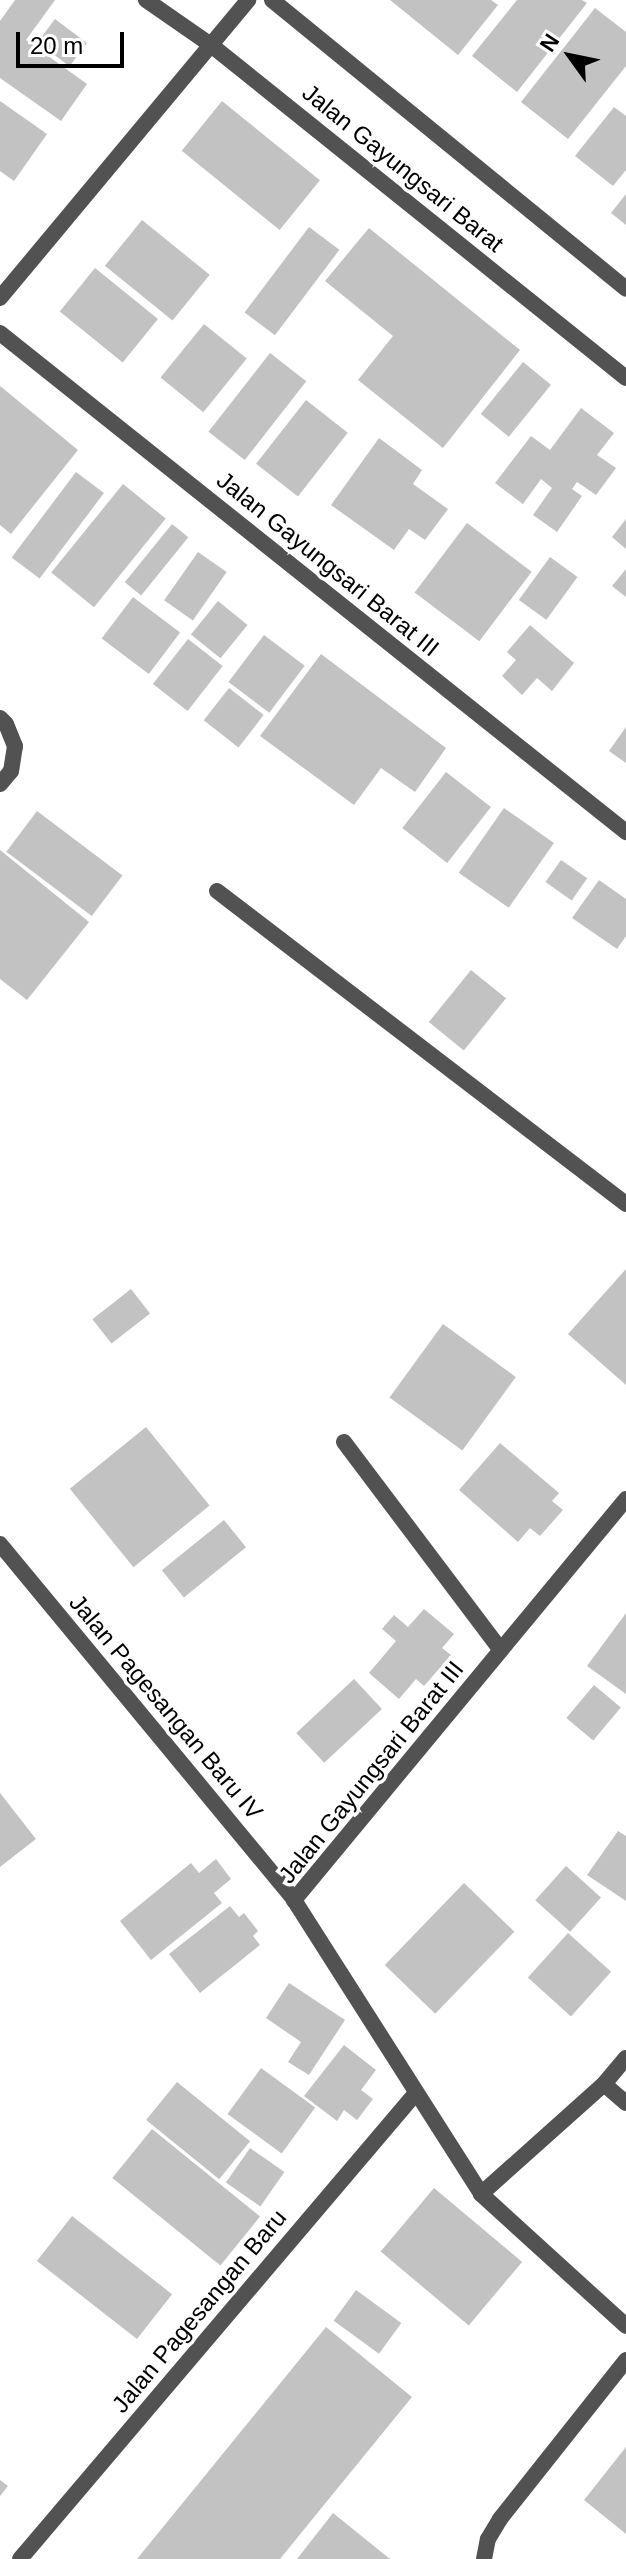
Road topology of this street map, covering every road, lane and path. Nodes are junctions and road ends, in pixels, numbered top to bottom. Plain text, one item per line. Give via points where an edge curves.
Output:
1 (146, 0) edge
2 (248, 0) edge
3 (272, 0) edge
4 (211, 45) junction
5 (626, 289) edge
6 (0, 298) edge
7 (0, 333) edge
8 (626, 378) edge
9 (0, 718) edge
10 (0, 784) edge
11 (626, 832) edge
12 (217, 891) dead end
13 (626, 1204) edge
14 (344, 1442) dead end
15 (626, 1499) edge
16 (0, 1544) edge
17 (500, 1649) junction
18 (294, 1900) junction
19 (626, 2058) edge
20 (604, 2084) junction
21 (415, 2094) junction
22 (626, 2103) edge
23 (481, 2194) junction
24 (626, 2326) edge
25 (626, 2360) edge
26 (20, 2559) edge
27 (484, 2559) edge

1 - 4 street, Jalan Gayungsari Barat
2 - 4 street
3 - 5 street, Jalan Gayungsari Barat
4 - 6 street
4 - 8 street, Jalan Gayungsari Barat
7 - 11 street, Jalan Gayungsari Barat III
9 - 10 street via 15,746 11,771
12 - 13 street
14 - 17 street
15 - 17 street, Jalan Gayungsari Barat III
16 - 18 street, Jalan Pagesangan Baru IV
17 - 18 street, Jalan Gayungsari Barat III
18 - 21 street, Jalan Gayungsari Barat III
19 - 20 street
20 - 22 street
20 - 23 street
21 - 23 street, Jalan Gayungsari Barat III
21 - 26 street, Jalan Pagesangan Baru
23 - 24 street, Jalan Gayungsari Barat III
25 - 27 street via 500,2519

